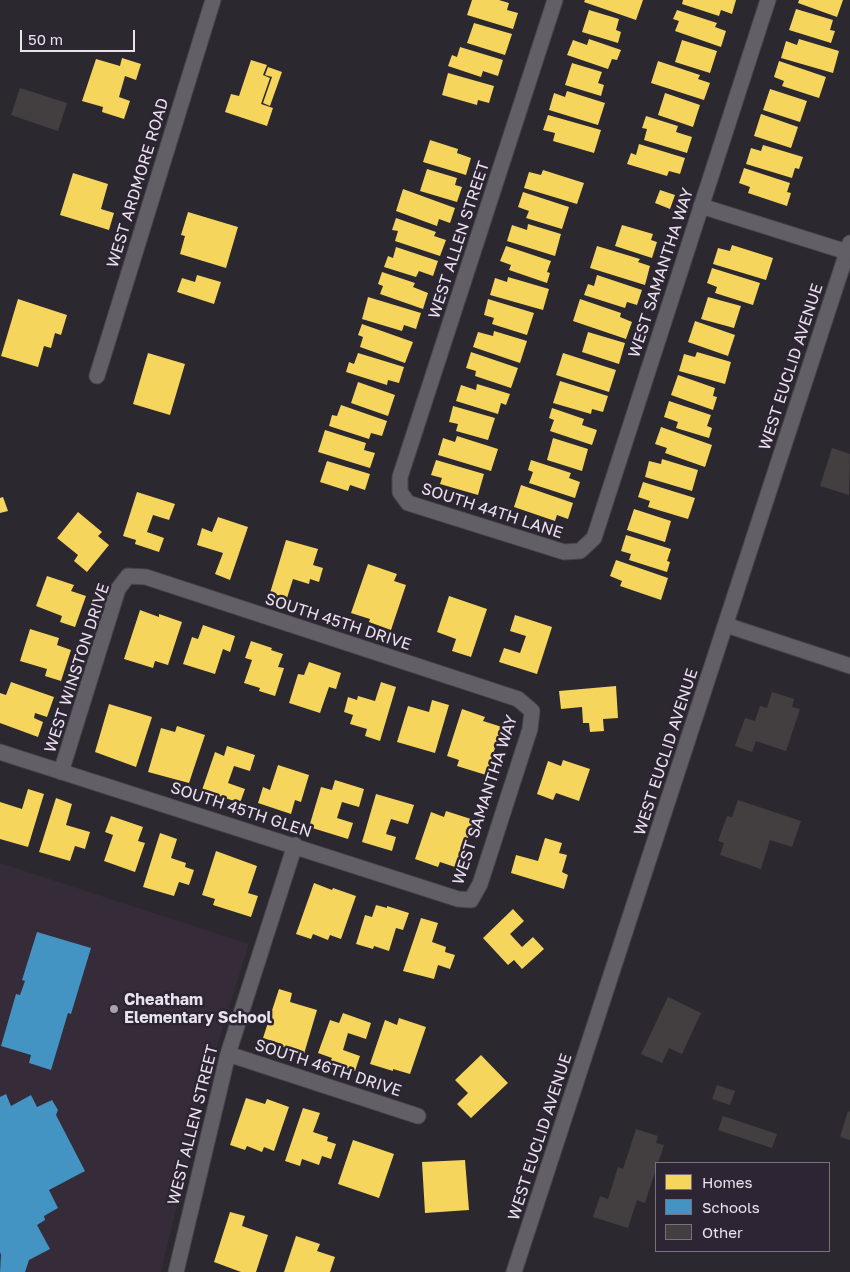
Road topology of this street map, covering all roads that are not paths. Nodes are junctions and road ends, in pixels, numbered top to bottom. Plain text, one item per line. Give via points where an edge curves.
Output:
1 (213, 0) edge
2 (555, 0) edge
3 (768, 0) edge
4 (701, 206) junction
5 (849, 247) edge
6 (97, 376) dead end
7 (400, 492) joint
8 (580, 551) joint
9 (128, 576) joint
10 (726, 625) junction
11 (850, 666) edge
12 (532, 711) joint
13 (0, 752) edge
14 (61, 772) junction
15 (295, 845) junction
16 (471, 900) joint
17 (228, 1054) junction
18 (418, 1116) dead end
19 (176, 1272) edge
20 (514, 1272) edge

1 - 6 street, WEST ARDMORE ROAD
2 - 7 street, WEST ALLEN STREET via 400,477
3 - 4 street, WEST SAMANTHA WAY
4 - 5 street
4 - 8 street, WEST SAMANTHA WAY via 594,538
5 - 10 street, WEST EUCLID AVENUE
7 - 8 street, SOUTH 44TH LANE via 408,503 564,552
9 - 12 street, SOUTH 45TH DRIVE via 146,577 518,699
9 - 14 street, WEST WINSTON DRIVE via 118,589
10 - 11 street
10 - 20 street, WEST EUCLID AVENUE
12 - 16 street, WEST SAMANTHA WAY via 530,729 480,884
13 - 14 street, SOUTH 45TH GLEN
14 - 15 street, SOUTH 45TH GLEN
15 - 16 street, SOUTH 45TH GLEN via 458,900
15 - 17 street, WEST ALLEN STREET
17 - 18 street, SOUTH 46TH DRIVE
17 - 19 street, WEST ALLEN STREET

